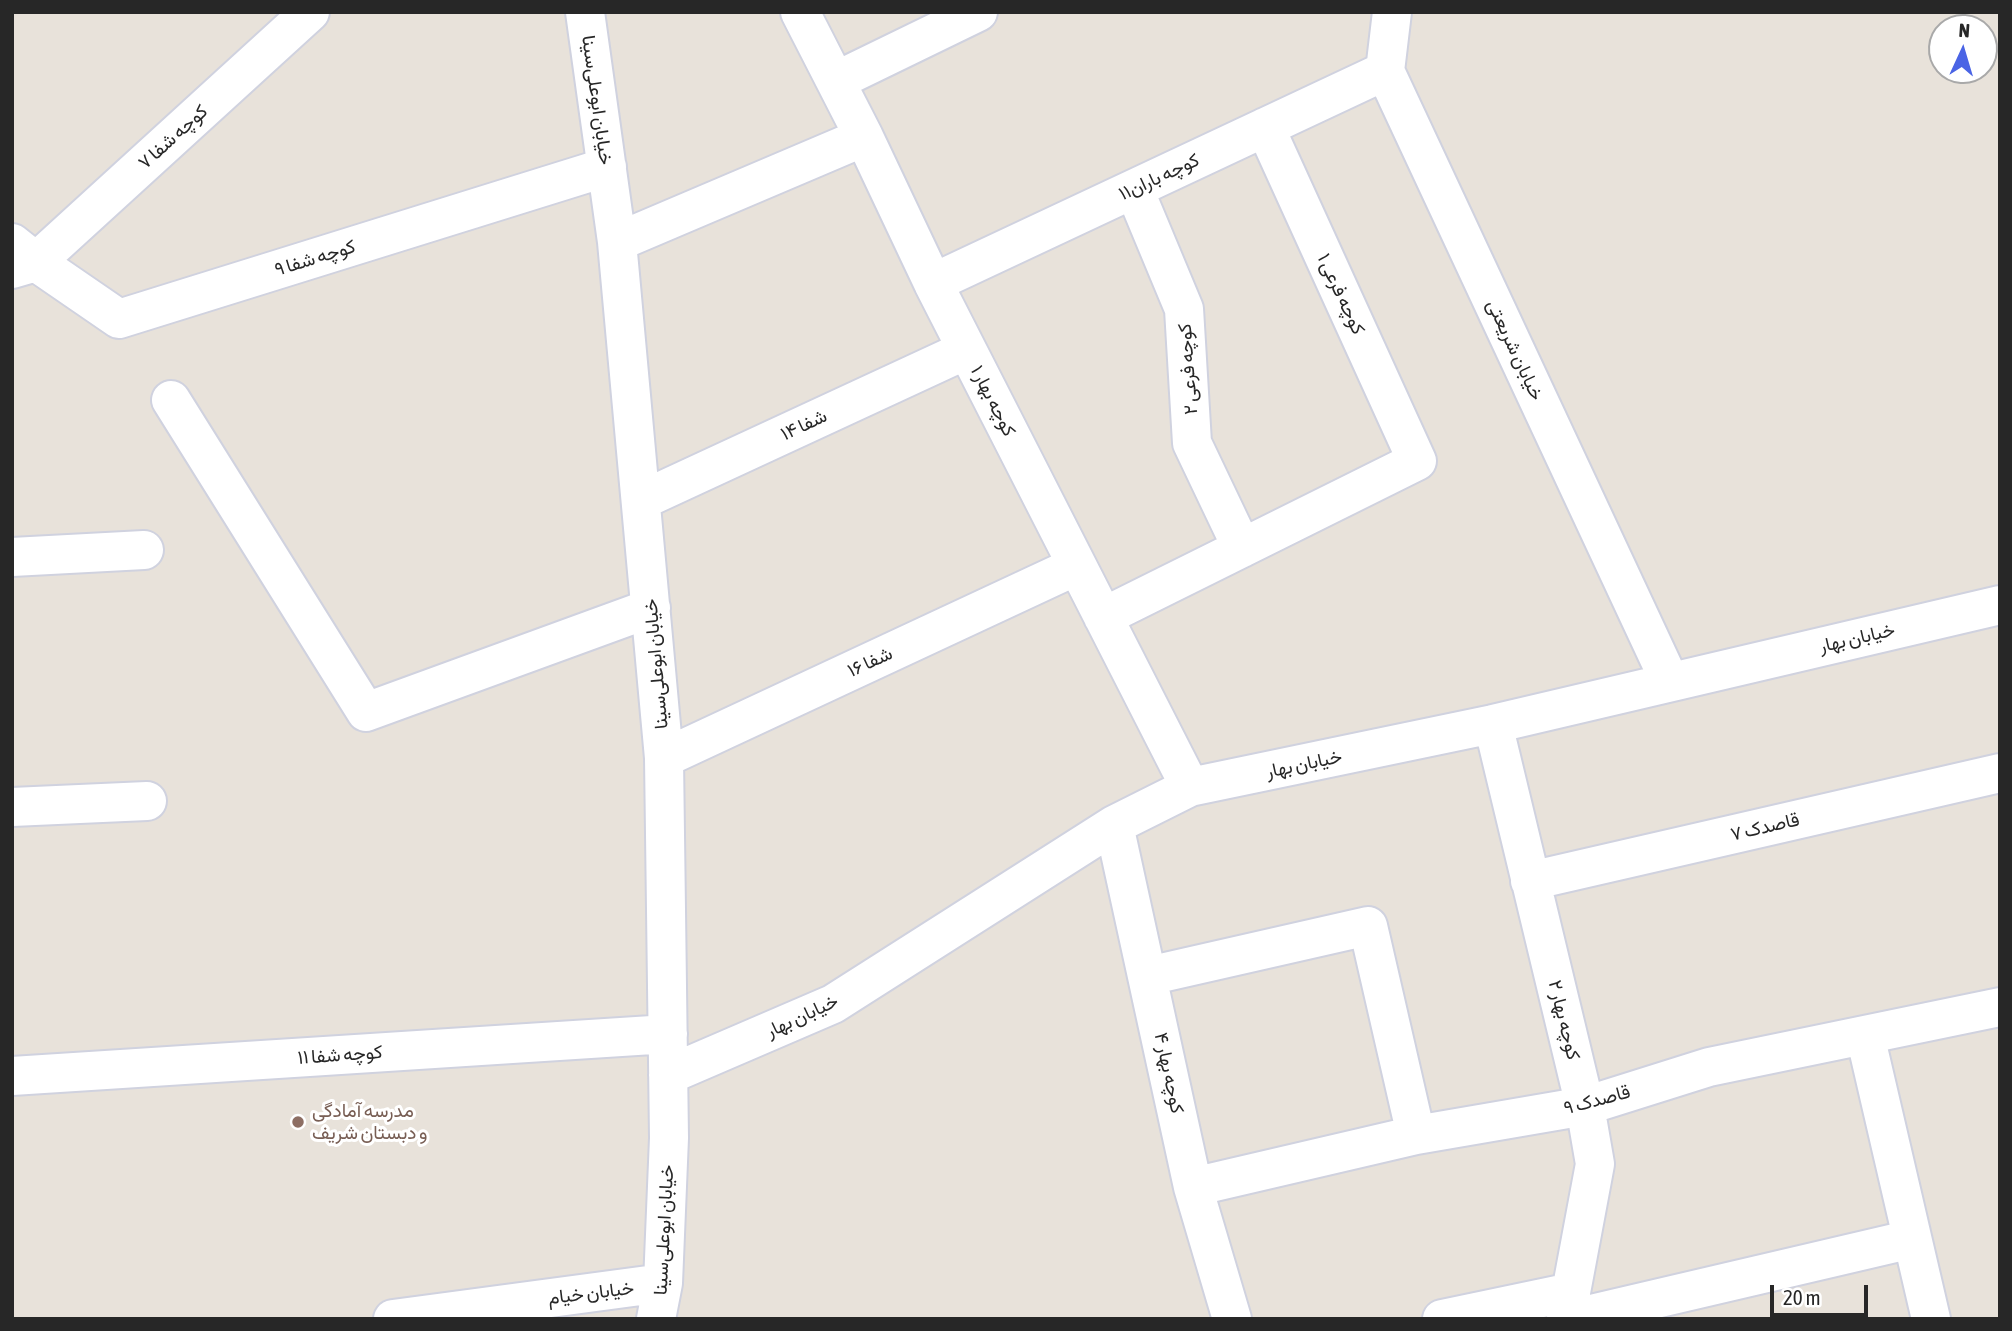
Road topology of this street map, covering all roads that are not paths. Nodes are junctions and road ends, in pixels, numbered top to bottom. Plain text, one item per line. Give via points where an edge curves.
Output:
1 (310, 12) edge
2 (585, 12) edge
3 (800, 12) edge
4 (978, 12) edge
5 (1392, 12) edge
6 (1385, 71) junction
7 (836, 81) junction
8 (1265, 128) junction
9 (864, 137) junction
10 (607, 167) junction
11 (1134, 189) junction
12 (617, 242) junction
13 (20, 258) edge
14 (933, 283) junction
15 (967, 349) junction
16 (171, 400) dead end
17 (642, 500) junction
18 (1242, 548) junction
19 (144, 550) dead end
20 (12, 557) edge
21 (1076, 566) junction
22 (2000, 605) edge
23 (651, 608) junction
24 (1103, 617) junction
25 (1670, 682) junction
26 (1493, 724) junction
27 (664, 758) junction
28 (2000, 773) edge
29 (1189, 787) junction
30 (146, 801) dead end
31 (12, 807) edge
32 (1114, 825) junction
33 (1530, 881) junction
34 (1148, 976) junction
35 (2000, 1007) edge
36 (668, 1034) junction
37 (1865, 1035) junction
38 (668, 1075) junction
39 (12, 1076) edge
40 (1584, 1106) junction
41 (1416, 1135) junction
42 (1193, 1187) junction
43 (1912, 1239) junction
44 (660, 1301) edge
45 (1569, 1310) edge
46 (434, 1316) edge
47 (393, 1319) edge
48 (1232, 1319) edge
49 (1442, 1319) edge
50 (1931, 1319) edge

1 - 13 street, کوچه شفا ۷
2 - 10 street, خیابان ابوعلی‌سینا
3 - 7 street, کوچه بهار ۱
4 - 7 street
5 - 6 street
6 - 8 street, کوچه باران۱۱
6 - 25 street, خیابان شریعتی
7 - 9 street, کوچه بهار ۱
8 - 11 street, کوچه باران۱۱
8 - 18 street, کوچه فرعی ۱ via 1417,461
9 - 12 street
9 - 14 street, کوچه بهار ۱
10 - 12 street, خیابان ابوعلی‌سینا
10 - 13 street, کوچه شفا ۹ via 119,319
11 - 14 street, کوچه باران۱۱
11 - 18 street, کوچه فرعی ۲ via 1184,309 1192,443
12 - 17 street, خیابان ابوعلی‌سینا
14 - 15 street, کوچه بهار ۱
15 - 17 street, شفا ۱۴
15 - 21 street, کوچه بهار ۱
16 - 23 street via 366,712
17 - 23 street, خیابان ابوعلی‌سینا
18 - 24 street
19 - 20 street
21 - 24 street, کوچه بهار ۱
21 - 27 street, شفا ۱۶
22 - 25 street, خیابان بهار
23 - 27 street, خیابان ابوعلی‌سینا
24 - 29 street, کوچه بهار ۱
25 - 26 street, خیابان بهار
26 - 29 street, خیابان بهار
26 - 33 street, کوچه بهار ۲
27 - 36 street, خیابان ابوعلی‌سینا
28 - 33 street, قاصدک ۷
29 - 32 street, خیابان بهار
30 - 31 street
32 - 34 street, کوچه بهار ۴
32 - 38 street, خیابان بهار via 833,1004
33 - 40 street, کوچه بهار ۲
34 - 41 street via 1368,926
34 - 42 street, کوچه بهار ۴
35 - 37 street, قاصدک ۹
36 - 38 street, خیابان ابوعلی‌سینا
36 - 39 street, کوچه شفا ۱۱
37 - 40 street, قاصدک ۹ via 1709,1067
37 - 43 street
38 - 44 street, خیابان ابوعلی‌سینا
40 - 41 street, قاصدک ۹
40 - 45 street, کوچه بهار ۲ via 1595,1164
41 - 42 street, قاصدک ۹
42 - 48 street, کوچه بهار ۴
43 - 45 street
43 - 50 street
44 - 46 street, خیابان خیام
45 - 49 street
46 - 47 street, خیابان خیام

